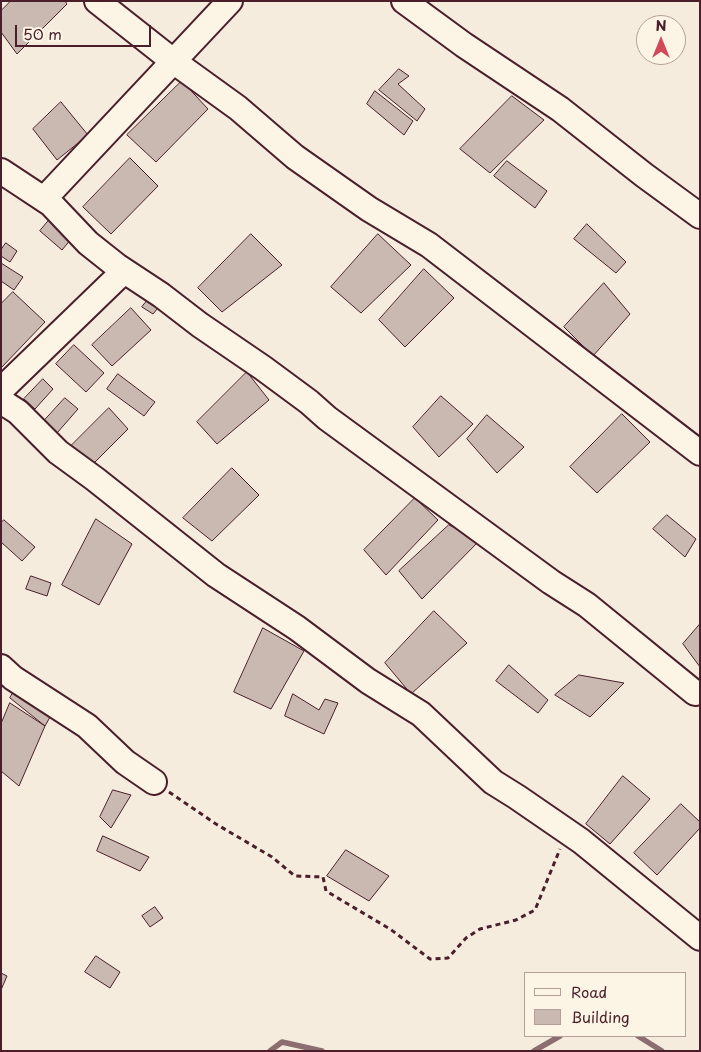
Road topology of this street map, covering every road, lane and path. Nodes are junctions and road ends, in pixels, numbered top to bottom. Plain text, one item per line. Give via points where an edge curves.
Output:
1 (96, 1) edge
2 (230, 1) edge
3 (404, 1) edge
4 (172, 62) junction
5 (1, 171) edge
6 (44, 199) junction
7 (700, 216) edge
8 (124, 271) junction
9 (1, 390) edge
10 (1, 402) edge
11 (700, 453) edge
12 (1, 667) edge
13 (695, 693) dead end
14 (154, 782) joint
15 (567, 831) junction
16 (700, 938) edge

1 - 4 street
2 - 4 street
3 - 7 street via 464,46 560,110
4 - 6 street
4 - 11 street via 238,108 295,156 369,209 429,245
5 - 6 street
6 - 8 street via 88,243
8 - 9 street
8 - 13 street via 264,368 586,605
10 - 15 street via 18,412 58,452 216,575 421,714 493,782
12 - 14 street via 87,726 124,762
14 - 15 path via 272,857 296,876 323,877 326,891 390,929 430,959 448,958 466,938 480,929 516,920 535,910
15 - 16 street

